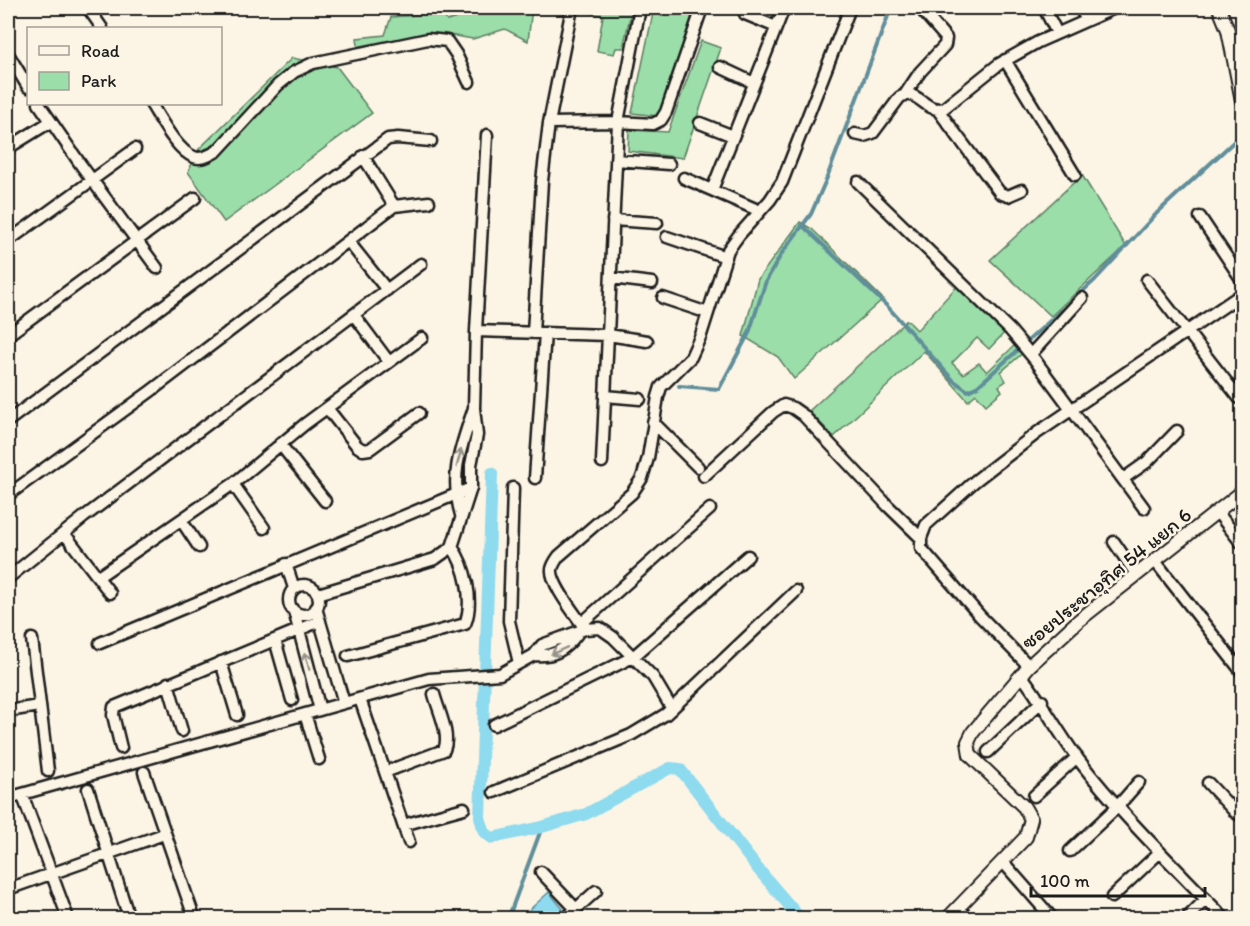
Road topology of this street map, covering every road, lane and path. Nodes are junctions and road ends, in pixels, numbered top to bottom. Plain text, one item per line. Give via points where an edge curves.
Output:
1 (88, 8) edge
2 (572, 8) edge
3 (640, 8) edge
4 (702, 8) edge
5 (784, 8) edge
6 (850, 8) edge
7 (920, 8) edge
8 (1044, 8) edge
9 (1080, 8) edge
10 (1115, 8) edge
11 (1219, 8) edge
12 (745, 14) dead end
13 (1087, 20) junction
14 (101, 27) edge
15 (777, 27) junction
16 (1058, 33) junction
17 (8, 54) edge
18 (1005, 60) junction
19 (720, 68) dead end
20 (469, 82) dead end
21 (754, 83) junction
22 (27, 85) edge
23 (906, 93) junction
24 (1242, 100) edge
25 (40, 105) edge
26 (152, 105) edge
27 (938, 110) junction
28 (50, 122) junction
29 (618, 122) junction
30 (549, 123) junction
31 (700, 123) dead end
32 (855, 134) dead end
33 (487, 135) dead end
34 (734, 136) junction
35 (431, 141) dead end
36 (8, 148) edge
37 (135, 149) dead end
38 (363, 156) junction
39 (616, 160) junction
40 (669, 164) dead end
41 (1075, 175) dead end
42 (684, 178) dead end
43 (92, 180) junction
44 (858, 182) dead end
45 (712, 190) junction
46 (1022, 190) dead end
47 (195, 198) dead end
48 (429, 202) dead end
49 (394, 206) junction
50 (760, 211) junction
51 (1200, 217) dead end
52 (613, 220) junction
53 (657, 223) dead end
54 (667, 237) dead end
55 (8, 241) edge
56 (136, 241) junction
57 (348, 241) junction
58 (726, 257) junction
59 (422, 264) dead end
60 (157, 268) dead end
61 (610, 278) junction
62 (1147, 280) dead end
63 (1242, 280) edge
64 (652, 283) dead end
65 (387, 290) junction
66 (1242, 294) edge
67 (663, 298) dead end
68 (1082, 298) dead end
69 (708, 313) junction
70 (354, 315) junction
71 (1187, 330) junction
72 (476, 331) junction
73 (533, 333) junction
74 (545, 333) junction
75 (8, 335) edge
76 (608, 335) junction
77 (422, 338) dead end
78 (647, 341) dead end
79 (1029, 352) junction
80 (389, 362) junction
81 (605, 396) junction
82 (1239, 398) dead end
83 (640, 399) dead end
84 (327, 408) junction
85 (474, 408) junction
86 (1072, 409) junction
87 (419, 413) dead end
88 (8, 421) edge
89 (653, 422) junction
90 (1178, 431) dead end
91 (280, 444) junction
92 (602, 462) dead end
93 (535, 478) dead end
94 (1123, 479) junction
95 (233, 484) junction
96 (471, 488) junction
97 (513, 488) dead end
98 (1242, 492) edge
99 (455, 494) junction
100 (8, 495) edge
101 (325, 501) dead end
102 (1144, 508) dead end
103 (710, 509) dead end
104 (1218, 513) junction
105 (461, 515) junction
106 (182, 520) junction
107 (264, 528) dead end
108 (64, 533) junction
109 (921, 538) junction
110 (1114, 542) dead end
111 (1242, 544) edge
112 (200, 547) dead end
113 (452, 547) junction
114 (748, 556) dead end
115 (1155, 561) junction
116 (286, 564) junction
117 (1136, 574) junction
118 (98, 577) junction
119 (8, 578) edge
120 (294, 588) junction
121 (796, 591) dead end
122 (110, 592) dead end
123 (318, 594) junction
124 (316, 608) junction
125 (294, 611) junction
126 (320, 621) junction
127 (582, 629) junction
128 (299, 630) junction
129 (32, 639) dead end
130 (275, 640) junction
131 (100, 642) dead end
132 (348, 656) dead end
133 (633, 657) junction
134 (221, 662) junction
135 (519, 663) junction
136 (1025, 671) junction
137 (1242, 672) edge
138 (168, 683) junction
139 (434, 694) dead end
140 (360, 699) junction
141 (292, 700) dead end
142 (1042, 701) junction
143 (344, 703) junction
144 (39, 706) junction
145 (672, 709) junction
146 (320, 710) junction
147 (8, 711) edge
148 (305, 714) junction
149 (237, 715) dead end
150 (494, 725) dead end
151 (182, 731) dead end
152 (121, 748) dead end
153 (988, 752) dead end
154 (1077, 758) junction
155 (319, 759) dead end
156 (48, 771) dead end
157 (144, 772) dead end
158 (385, 772) junction
159 (1139, 782) dead end
160 (1208, 783) dead end
161 (88, 789) dead end
162 (494, 792) dead end
163 (22, 794) junction
164 (1034, 796) dead end
165 (8, 798) edge
166 (1118, 806) junction
167 (464, 808) dead end
168 (1242, 816) edge
169 (403, 825) junction
170 (164, 834) junction
171 (409, 842) dead end
172 (1070, 850) dead end
173 (1160, 852) junction
174 (107, 854) junction
175 (1003, 862) junction
176 (541, 872) dead end
177 (51, 874) junction
178 (8, 889) edge
179 (596, 891) dead end
180 (1112, 897) dead end
181 (1206, 899) junction
182 (958, 908) junction
183 (576, 909) junction
184 (193, 914) dead end
185 (68, 918) edge
186 (129, 918) edge
187 (566, 918) edge
188 (948, 918) edge
189 (968, 918) edge
190 (1052, 918) edge
191 (1186, 918) edge
192 (1224, 918) edge

1 - 14 street
2 - 30 street
3 - 29 street
4 - 29 street via 661,120 653,124
5 - 15 street
6 - 50 street via 782,183
7 - 23 street via 946,38 945,45
8 - 16 street
9 - 13 street
10 - 13 street
11 - 24 street via 1228,30
12 - 15 street
13 - 16 street
15 - 21 street
16 - 18 street
17 - 22 street
18 - 27 street
18 - 41 street
19 - 21 street
20 - 26 street via 447,41 428,39 313,63 278,85 217,151 204,157 194,157 176,142
21 - 34 street
23 - 27 street
23 - 32 street via 873,133
25 - 28 street
27 - 46 street via 1000,194 1008,196
28 - 36 street
28 - 43 street
29 - 30 street
29 - 39 street
30 - 73 street
31 - 34 street
33 - 72 street
34 - 45 street
35 - 38 street via 388,139
37 - 43 street
38 - 49 street
38 - 88 street
39 - 40 street
39 - 52 street
42 - 45 street
43 - 55 street
43 - 56 street
44 - 79 street
45 - 50 street
47 - 56 street
48 - 49 street
49 - 57 street
50 - 58 street
51 - 63 street
52 - 53 street
52 - 61 street
54 - 58 street
56 - 60 street
56 - 75 street
57 - 65 street
57 - 100 street
58 - 69 street
59 - 65 street
61 - 64 street
61 - 76 street
62 - 71 street
65 - 70 street
66 - 71 street
67 - 69 street
68 - 79 street
69 - 89 street via 691,357 661,387
70 - 80 street
70 - 108 street
71 - 82 street
71 - 86 street
72 - 73 street
72 - 85 street
73 - 74 street
74 - 76 street
74 - 93 street
76 - 78 street
76 - 81 street
77 - 80 street
79 - 86 street
80 - 84 street
81 - 83 street
81 - 92 street
84 - 87 street via 363,450 370,449
84 - 91 street
85 - 96 street via 477,435
99 -> 85 street via 456,470
86 - 94 street
86 - 109 street via 975,481 926,525
89 - 109 street via 701,472 773,412 784,405 794,408
89 - 127 street via 648,458 632,493 559,556 551,571
90 - 94 street
91 - 95 street
91 - 101 street
94 - 102 street
95 - 106 street
95 - 107 street
96 - 99 street
96 - 105 street
97 - 135 street via 508,621
98 - 104 street, ซอยประชาอุทิศ 54 แยก 6
99 - 105 street
99 - 116 street
103 - 127 street
104 - 111 street
104 - 115 street, ซอยประชาอุทิศ 54 แยก 6
105 - 113 street
106 - 112 street
106 - 118 street
108 - 118 street
108 - 119 street
109 - 136 street via 921,548
110 - 117 street
113 - 123 street via 435,559
113 - 132 street via 466,575 465,624
114 - 133 street
115 - 117 street, ซอยประชาอุทิศ 54 แยก 6
115 - 137 street
116 - 120 street
116 - 131 street
117 - 136 street, ซอยประชาอุทิศ 54 แยก 6
118 - 122 street
120 - 123 street via 308,585
120 - 125 street via 289,603
121 - 145 street
123 - 124 street
124 - 125 street via 304,615
124 - 126 street
125 - 128 street
126 - 128 street
126 - 143 street
127 - 133 street via 600,628
127 - 135 street via 568,646
128 - 130 street
146 -> 128 street
129 - 144 street
130 - 134 street
130 - 141 street
133 - 145 street via 653,677
133 - 150 street
134 - 138 street
134 - 149 street
135 - 140 street via 492,676 429,679
136 - 142 street
136 - 175 street, ซอยประชาอุทิศ 54 แยก 6 via 968,742 970,755 1024,807 1031,819 1026,837
138 - 151 street
138 - 152 street via 114,707
139 - 158 street via 446,737 444,750
140 - 143 street
140 - 158 street
142 - 153 street
142 - 154 street
143 - 146 street
144 - 147 street
144 - 156 street
145 - 162 street via 631,735
146 - 148 street
148 - 155 street
148 - 163 street
154 - 164 street
154 - 166 street
157 - 170 street
158 - 169 street
159 - 166 street
160 - 168 street
161 - 174 street
163 - 165 street
163 - 177 street
166 - 172 street
166 - 173 street
167 - 169 street
169 - 171 street
170 - 174 street
170 - 184 street
173 - 180 street
173 - 181 street
174 - 177 street
174 - 186 street
175 - 182 street, ซอยประชาอุทิศ 54 แยก 6
175 - 190 street
176 - 183 street
177 - 178 street
177 - 185 street
179 - 183 street
181 - 191 street
181 - 192 street
182 - 188 street, ซอยประชาอุทิศ 54 แยก 6
182 - 189 street
183 - 187 street

